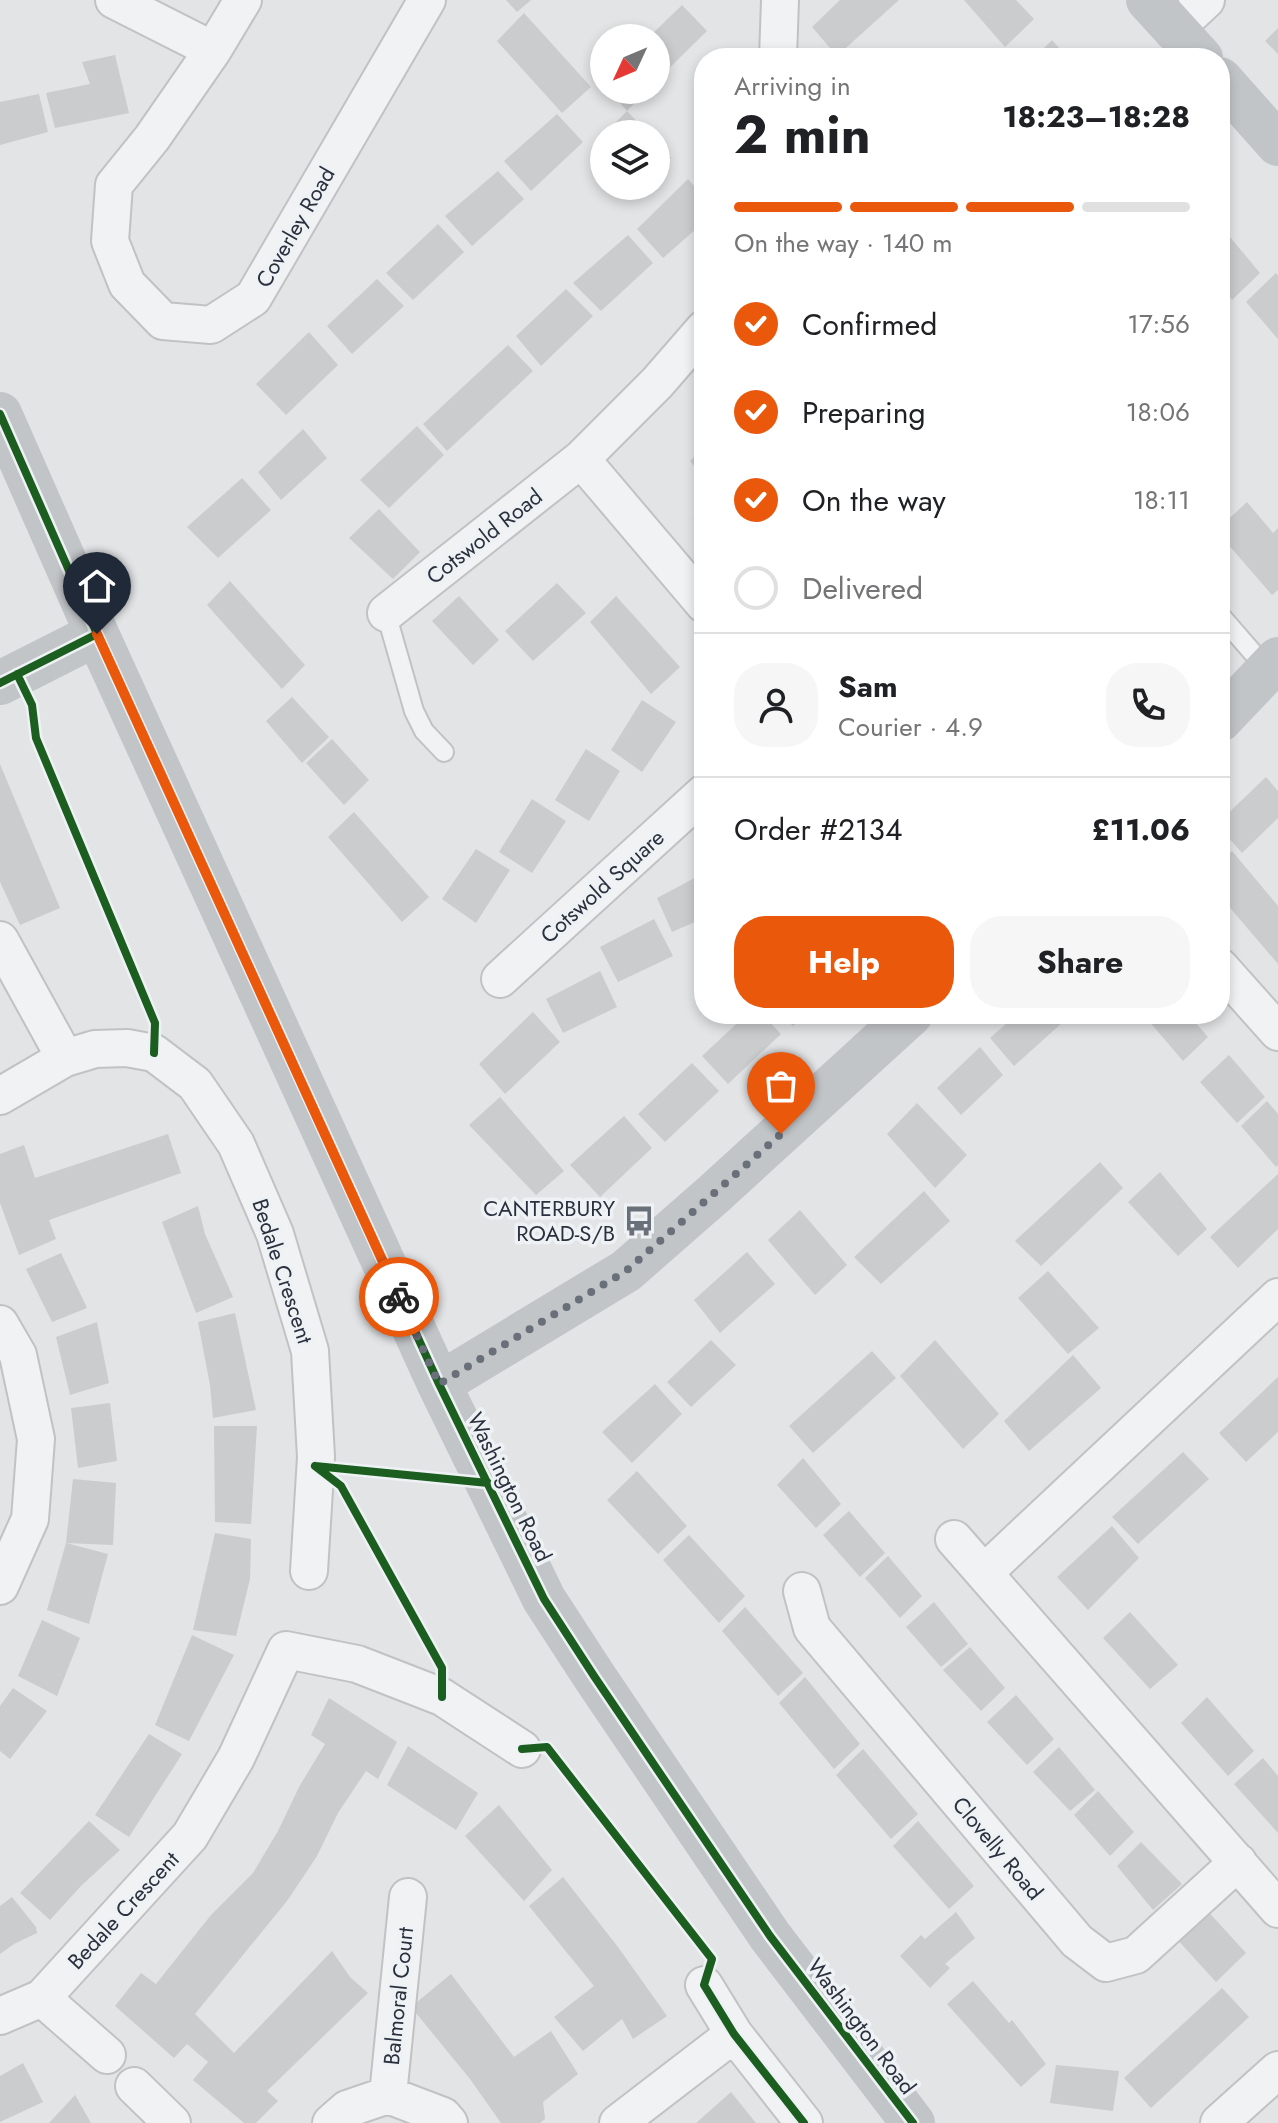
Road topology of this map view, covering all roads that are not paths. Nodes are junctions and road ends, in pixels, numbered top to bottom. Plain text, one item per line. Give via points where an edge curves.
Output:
1 (114, 0) edge
2 (243, 0) edge
3 (427, 0) edge
4 (780, 0) edge
5 (778, 48) edge
6 (213, 50) junction
7 (1230, 90) edge
8 (1278, 144) edge
9 (694, 340) edge
10 (0, 414) edge
11 (581, 459) junction
12 (694, 592) edge
13 (386, 613) joint
14 (1230, 624) edge
15 (97, 634) junction
16 (1272, 664) edge
17 (0, 683) edge
18 (1230, 709) edge
19 (444, 752) dead end
20 (694, 802) edge
21 (0, 940) edge
22 (1230, 978) edge
23 (500, 979) dead end
24 (900, 1024) edge
25 (1278, 1032) edge
26 (65, 1058) junction
27 (0, 1096) edge
28 (1278, 1297) edge
29 (0, 1324) edge
30 (439, 1384) junction
31 (954, 1539) dead end
32 (309, 1571) dead end
33 (985, 1572) junction
34 (1, 1583) edge
35 (802, 1591) dead end
36 (522, 1749) dead end
37 (1238, 1862) junction
38 (408, 1897) dead end
39 (1278, 1909) edge
40 (704, 1985) dead end
41 (42, 1998) junction
42 (0, 2016) edge
43 (734, 2034) junction
44 (107, 2055) dead end
45 (1278, 2070) edge
46 (134, 2086) dead end
47 (388, 2095) junction
48 (172, 2123) edge
49 (331, 2123) edge
50 (449, 2123) edge
51 (618, 2123) edge
52 (804, 2123) edge
53 (913, 2123) edge
54 (1219, 2123) edge

1 - 6 street
2 - 6 street, Coverley Road
3 - 6 street, Coverley Road via 253,298 211,325 163,321 127,284 110,241 114,185
4 - 5 street
7 - 8 street
9 - 11 street, Cotswold Road
10 - 15 street, Washington Road
11 - 12 street
11 - 13 street, Cotswold Road
13 - 19 lane via 414,711
14 - 16 lane
15 - 17 street
15 - 30 street, Washington Road
16 - 18 street
20 - 23 street, Cotswold Square
21 - 26 street
22 - 25 street
24 - 30 street via 626,1271
26 - 27 street, Bedale Crescent
26 - 32 street, Bedale Crescent via 95,1049 154,1053 195,1084 236,1144 275,1234 310,1351 316,1457
28 - 33 street
29 - 34 street via 18,1355 36,1439 30,1519
30 - 53 street, Washington Road via 544,1599 770,1936
31 - 33 street
33 - 37 street
35 - 37 street, Clovelly Road via 812,1628 1077,1941 1106,1963 1136,1955
36 - 41 street, Bedale Crescent via 442,1697 357,1664 286,1650 236,1758 190,1836
37 - 39 street
38 - 47 street, Balmoral Court
40 - 43 street
41 - 42 street, Bedale Crescent
41 - 44 street
43 - 51 street
43 - 52 street
45 - 54 street
46 - 48 street
47 - 49 street via 347,2109
47 - 50 street

